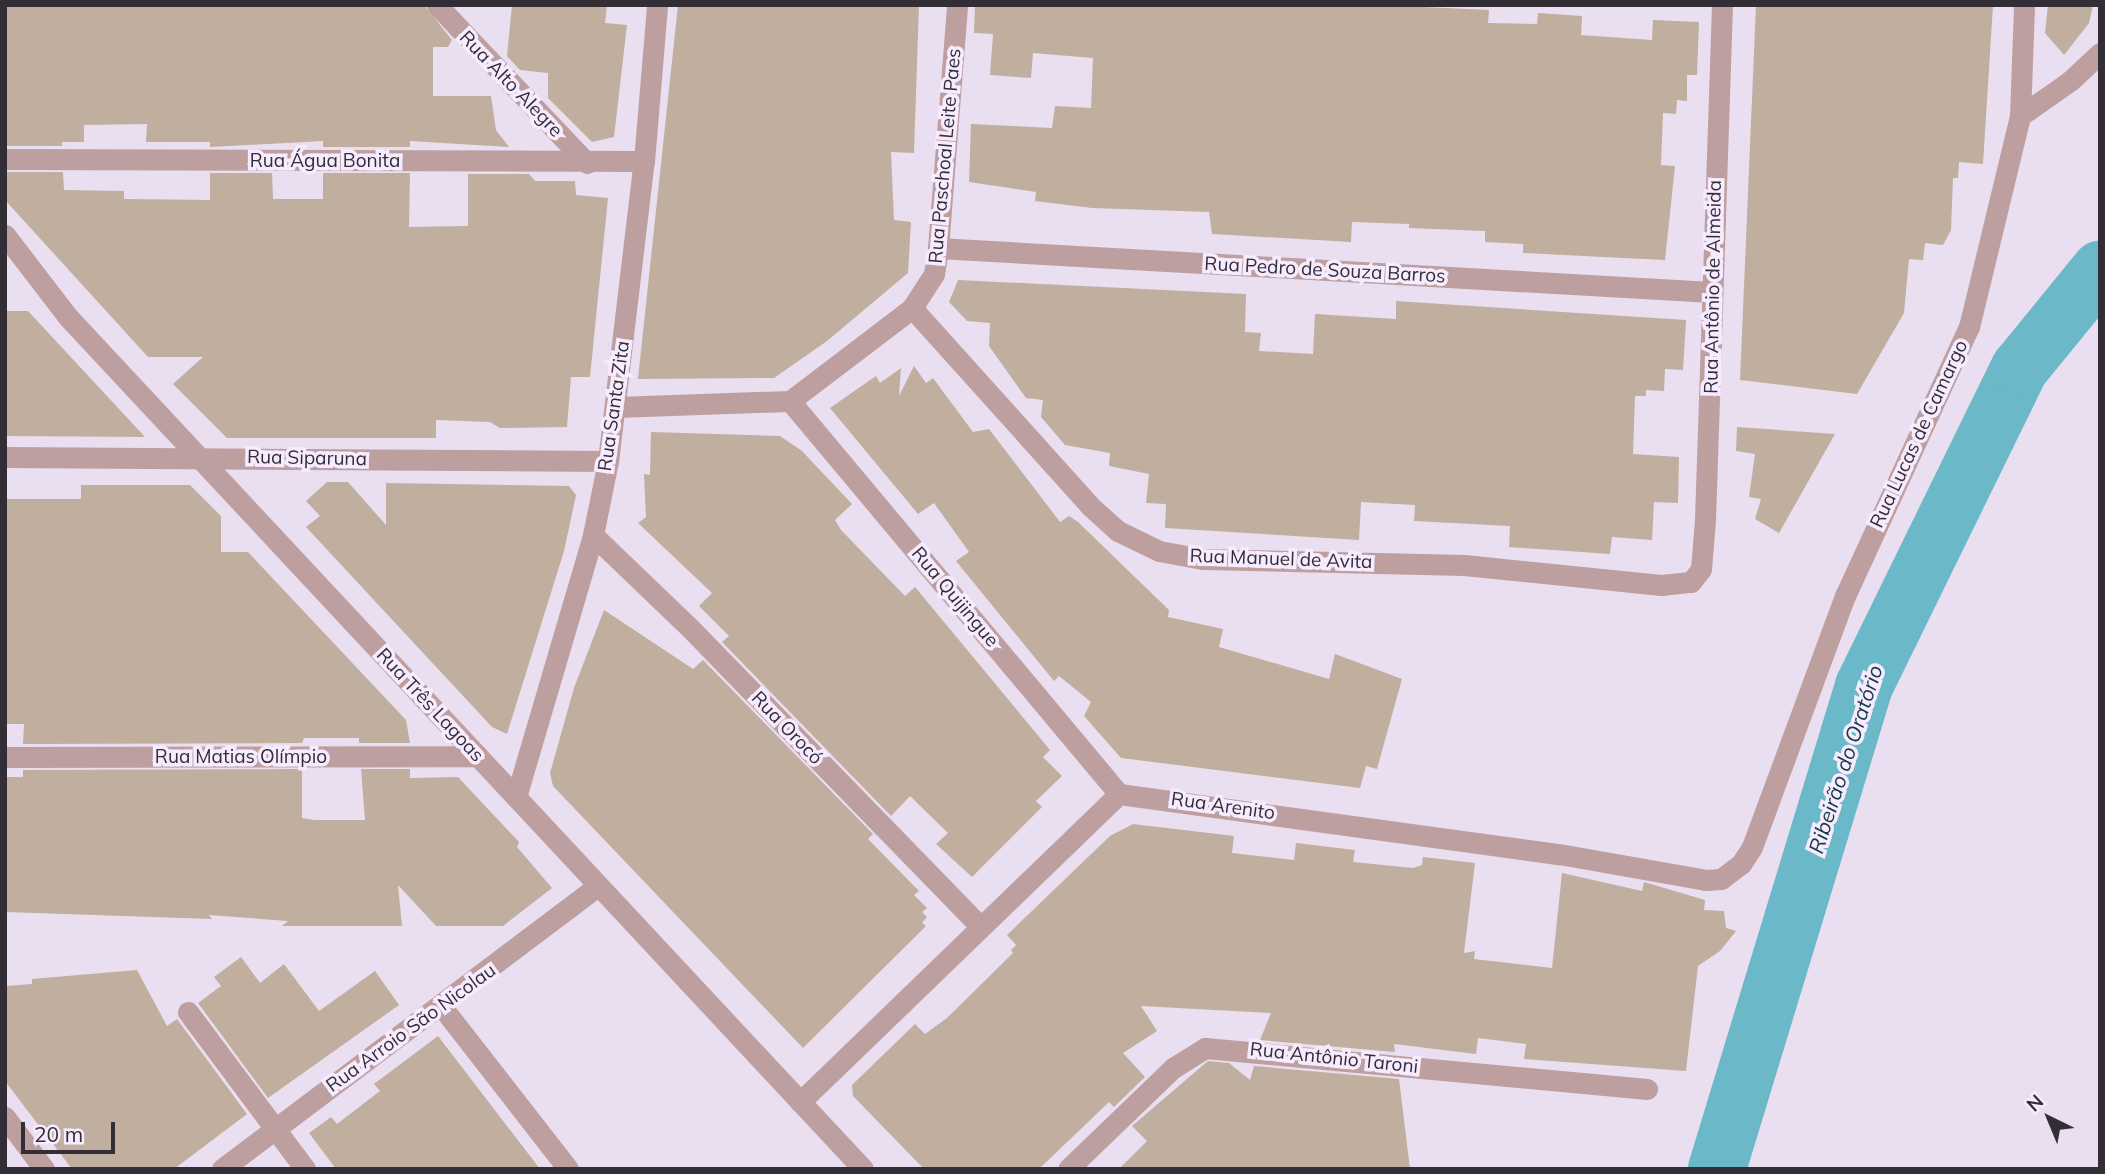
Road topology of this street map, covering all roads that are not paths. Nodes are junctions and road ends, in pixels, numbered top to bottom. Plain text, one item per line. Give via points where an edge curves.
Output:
1 (437, 5) edge
2 (657, 5) edge
3 (957, 5) edge
4 (1722, 5) edge
5 (2024, 5) edge
6 (2100, 53) edge
7 (2020, 116) junction
8 (5, 159) edge
9 (644, 161) junction
10 (587, 163) junction
11 (5, 235) edge
12 (938, 248) junction
13 (1712, 292) junction
14 (912, 309) junction
15 (790, 401) junction
16 (616, 407) junction
17 (5, 457) edge
18 (202, 457) junction
19 (608, 461) junction
20 (593, 535) junction
21 (1701, 569) joint
22 (478, 756) junction
23 (5, 757) edge
24 (1119, 794) junction
25 (516, 797) junction
26 (1752, 847) joint
27 (598, 886) junction
28 (979, 925) junction
29 (442, 1007) junction
30 (188, 1012) dead end
31 (1647, 1089) dead end
32 (800, 1102) junction
33 (5, 1117) edge
34 (275, 1129) junction
35 (44, 1169) edge
36 (222, 1169) edge
37 (305, 1169) edge
38 (568, 1169) edge
39 (863, 1169) edge
40 (1068, 1169) edge

1 - 10 street, Rua Alto Alegre
2 - 9 street, Rua Santa Zita
3 - 12 street, Rua Paschoal Leite Paes
4 - 13 street, Rua Antônio de Almeida
5 - 7 street, Rua Lucas de Camargo
6 - 7 street
7 - 26 street, Rua Lucas de Camargo via 1969,327 1844,596
8 - 10 street, Rua Água Bonita
9 - 10 street, Rua Água Bonita
9 - 16 street, Rua Santa Zita
11 - 18 street, Rua Três Lagoas via 68,317
12 - 13 street, Rua Pedro de Souza Barros
12 - 14 street, Rua Paschoal Leite Paes via 931,283
13 - 21 street, Rua Antônio de Almeida
14 - 15 street, Rua Paschoal Leite Paes
14 - 21 street, Rua Manuel de Avita via 1090,506 1118,531 1159,551 1203,559 1464,565 1661,586 1691,582
15 - 16 street
15 - 24 street, Rua Quijingue
16 - 19 street, Rua Santa Zita
17 - 18 street, Rua Siparuna
18 - 19 street, Rua Siparuna
18 - 22 street, Rua Três Lagoas
19 - 20 street, Rua Santa Zita
20 - 25 street, Rua Santa Zita
20 - 28 street, Rua Orocó via 690,628
22 - 23 street, Rua Matias Olímpio
22 - 25 street, Rua Três Lagoas
24 - 26 street, Rua Arenito via 1559,854 1706,880 1732,873
24 - 28 street
25 - 27 street, Rua Três Lagoas
27 - 29 street, Rua Arroio São Nicolau
27 - 32 street, Rua Três Lagoas
28 - 32 street
29 - 34 street, Rua Arroio São Nicolau
29 - 38 street
30 - 34 street
31 - 40 street, Rua Antônio Taroni via 1205,1048 1172,1068
32 - 39 street, Rua Três Lagoas
33 - 35 street
34 - 36 street, Rua Arroio São Nicolau
34 - 37 street

